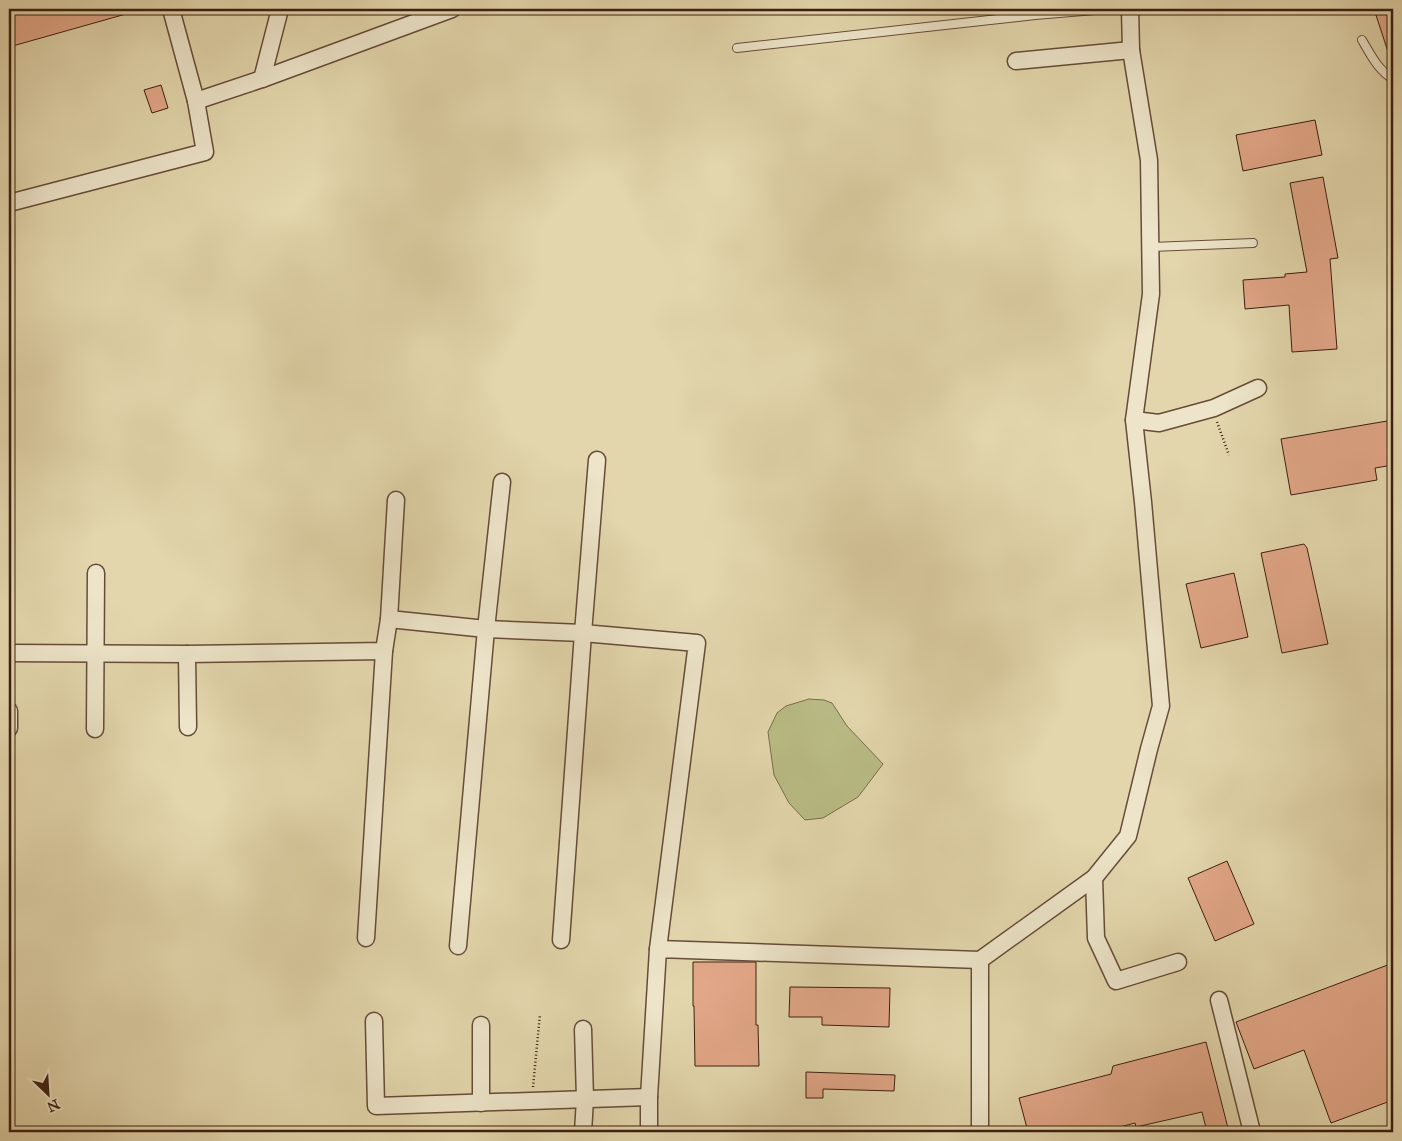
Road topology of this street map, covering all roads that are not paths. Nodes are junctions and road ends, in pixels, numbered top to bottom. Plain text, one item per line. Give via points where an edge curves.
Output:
1 (171, 9) edge
2 (280, 9) edge
3 (452, 9) edge
4 (1107, 9) edge
5 (1130, 9) edge
6 (1362, 40) dead end
7 (737, 48) dead end
8 (1131, 50) junction
9 (1016, 61) dead end
10 (262, 79) junction
11 (1393, 79) edge
12 (196, 102) junction
13 (9, 203) edge
14 (1253, 243) dead end
15 (1151, 247) junction
16 (1258, 388) dead end
17 (1134, 420) junction
18 (597, 460) dead end
19 (502, 482) dead end
20 (396, 500) dead end
21 (96, 573) dead end
22 (389, 619) junction
23 (486, 629) junction
24 (583, 633) junction
25 (384, 651) junction
26 (9, 653) edge
27 (96, 654) junction
28 (187, 654) junction
29 (9, 711) edge
30 (188, 727) dead end
31 (9, 728) edge
32 (95, 729) dead end
33 (1094, 878) junction
34 (366, 938) dead end
35 (560, 940) dead end
36 (458, 946) dead end
37 (658, 949) junction
38 (980, 960) junction
39 (1178, 962) dead end
40 (1219, 1000) dead end
41 (374, 1021) dead end
42 (481, 1025) dead end
43 (584, 1029) dead end
44 (649, 1098) junction
45 (585, 1099) junction
46 (481, 1103) junction
47 (583, 1132) edge
48 (649, 1132) edge
49 (980, 1132) edge
50 (1252, 1132) edge

1 - 12 street
2 - 10 street
3 - 10 street
4 - 7 lane
5 - 8 street
6 - 11 lane via 1379,68
8 - 9 street
8 - 15 street via 1149,160
10 - 12 street
12 - 13 street via 205,152
14 - 15 lane
15 - 17 street via 1152,294
16 - 17 street via 1212,409 1159,423
17 - 33 street via 1160,706 1128,836
18 - 24 street
19 - 23 street
20 - 22 street
21 - 27 street
22 - 23 street
22 - 25 street
23 - 24 street
23 - 36 street
24 - 35 street
24 - 37 street via 697,643
25 - 28 street
25 - 34 street
26 - 27 street
27 - 28 street
27 - 32 street
28 - 30 street
29 - 31 street
33 - 38 street
33 - 39 street via 1096,938 1116,981
37 - 38 street
37 - 44 street
38 - 49 street
40 - 50 street
41 - 46 street via 376,1106
42 - 46 street
43 - 45 street
44 - 45 street
44 - 48 street
45 - 46 street
45 - 47 street

